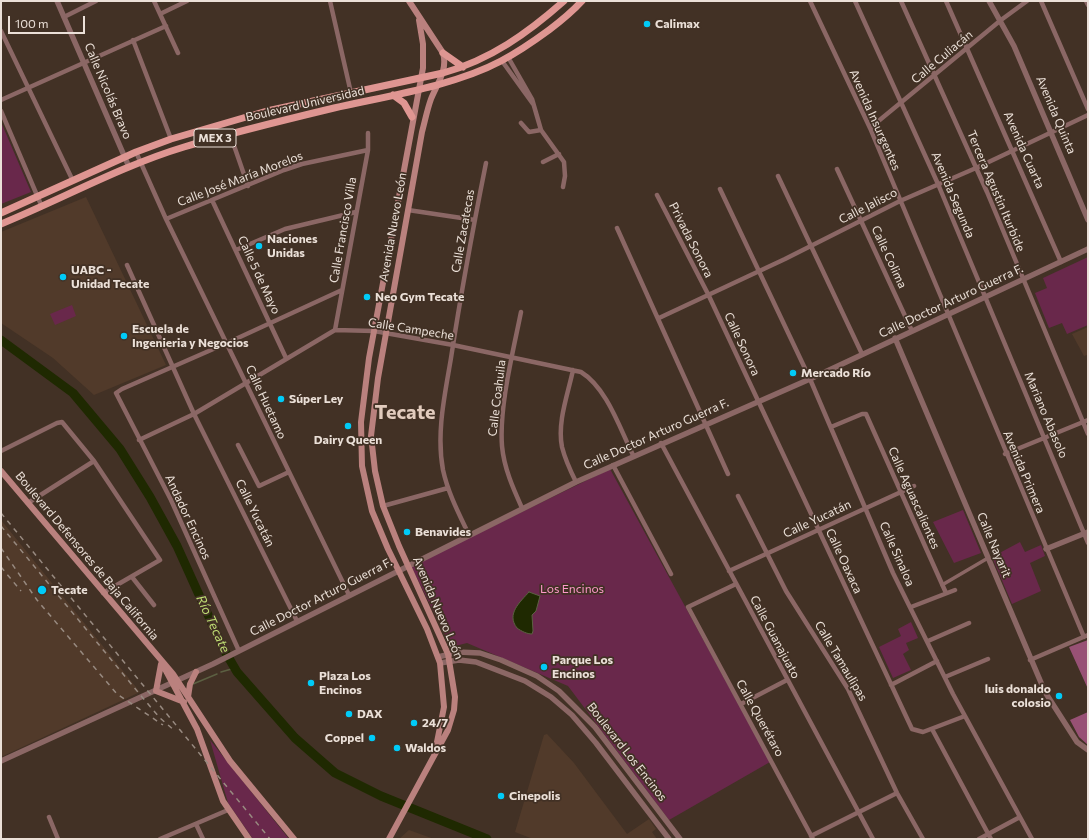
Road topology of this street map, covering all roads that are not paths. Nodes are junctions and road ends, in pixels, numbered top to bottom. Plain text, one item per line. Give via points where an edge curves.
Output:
1 (57, 1) edge
2 (96, 1) edge
3 (154, 1) edge
4 (187, 1) edge
5 (330, 1) edge
6 (409, 1) edge
7 (564, 1) edge
8 (582, 1) edge
9 (810, 1) edge
10 (855, 1) edge
11 (901, 1) edge
12 (946, 1) edge
13 (989, 1) edge
14 (1027, 1) edge
15 (1041, 1) edge
16 (1086, 1) edge
17 (1088, 5) edge
18 (160, 14) junction
19 (64, 16) junction
20 (418, 17) junction
21 (1001, 20) junction
22 (166, 26) junction
23 (1, 31) edge
24 (133, 40) junction
25 (968, 47) junction
26 (178, 52) dead end
27 (443, 53) junction
28 (505, 59) junction
29 (84, 62) junction
30 (463, 67) junction
31 (443, 73) junction
32 (935, 75) junction
33 (420, 77) junction
34 (438, 83) junction
35 (28, 86) junction
36 (419, 89) junction
37 (351, 93) junction
38 (393, 95) junction
39 (1, 100) edge
40 (902, 103) junction
41 (1088, 109) edge
42 (1, 111) edge
43 (267, 111) junction
44 (1088, 115) edge
45 (412, 117) junction
46 (521, 123) dead end
47 (251, 128) junction
48 (870, 128) junction
49 (541, 130) junction
50 (1051, 132) junction
51 (368, 133) dead end
52 (230, 134) junction
53 (171, 139) junction
54 (368, 150) junction
55 (1013, 150) junction
56 (136, 152) junction
57 (559, 154) junction
58 (124, 157) junction
59 (141, 162) junction
60 (543, 162) dead end
61 (486, 163) dead end
62 (128, 167) junction
63 (976, 168) junction
64 (837, 169) dead end
65 (778, 176) dead end
66 (73, 180) junction
67 (938, 184) junction
68 (248, 186) junction
69 (562, 187) dead end
70 (720, 189) dead end
71 (658, 195) dead end
72 (37, 198) junction
73 (212, 200) junction
74 (900, 201) junction
75 (42, 207) junction
76 (408, 210) junction
77 (356, 212) junction
78 (1, 213) edge
79 (166, 219) junction
80 (475, 220) junction
81 (1088, 220) edge
82 (861, 221) junction
83 (1, 224) edge
84 (617, 228) dead end
85 (812, 246) junction
86 (1088, 249) edge
87 (236, 250) junction
88 (1061, 262) junction
89 (127, 265) dead end
90 (758, 271) junction
91 (1022, 279) junction
92 (342, 290) junction
93 (708, 294) junction
94 (985, 296) junction
95 (521, 312) dead end
96 (947, 315) junction
97 (659, 318) junction
98 (270, 323) junction
99 (335, 330) junction
100 (374, 331) junction
101 (912, 331) junction
102 (386, 334) junction
103 (895, 338) junction
104 (227, 343) junction
105 (453, 345) junction
106 (862, 354) junction
107 (512, 357) junction
108 (286, 358) junction
109 (172, 368) junction
110 (573, 370) junction
111 (810, 379) junction
112 (247, 384) junction
113 (758, 402) junction
114 (194, 414) junction
115 (1086, 421) edge
116 (706, 424) junction
117 (831, 427) junction
118 (1088, 434) edge
119 (1045, 438) junction
120 (139, 440) junction
121 (661, 443) junction
122 (238, 444) dead end
123 (1, 451) edge
124 (1005, 454) junction
125 (633, 455) junction
126 (94, 461) junction
127 (613, 465) junction
128 (1, 471) edge
129 (289, 472) junction
130 (728, 474) dead end
131 (576, 482) junction
132 (914, 486) dead end
133 (448, 488) junction
134 (900, 492) junction
135 (738, 496) dead end
136 (28, 503) junction
137 (383, 506) junction
138 (866, 507) junction
139 (522, 508) junction
140 (819, 530) junction
141 (1086, 533) edge
142 (469, 535) junction
143 (1088, 543) edge
144 (1046, 550) junction
145 (768, 553) junction
146 (988, 558) junction
147 (408, 566) junction
148 (398, 571) junction
149 (729, 571) junction
150 (671, 574) dead end
151 (132, 577) junction
152 (736, 584) junction
153 (942, 585) junction
154 (955, 590) dead end
155 (103, 593) junction
156 (946, 593) junction
157 (349, 595) junction
158 (154, 605) dead end
159 (911, 607) junction
160 (297, 621) junction
161 (969, 623) dead end
162 (1086, 636) edge
163 (928, 641) junction
164 (238, 651) junction
165 (448, 654) junction
166 (156, 656) junction
167 (988, 659) dead end
168 (439, 660) junction
169 (1030, 660) junction
170 (450, 661) junction
171 (937, 661) junction
172 (161, 664) junction
173 (196, 672) junction
174 (945, 677) junction
175 (787, 680) junction
176 (175, 682) junction
177 (891, 685) junction
178 (156, 691) junction
179 (186, 700) junction
180 (741, 704) junction
181 (965, 716) junction
182 (932, 729) junction
183 (603, 738) junction
184 (596, 743) junction
185 (1088, 750) edge
186 (435, 752) junction
187 (1, 761) edge
188 (897, 793) junction
189 (228, 810) junction
190 (859, 812) junction
191 (48, 817) dead end
192 (1020, 817) junction
193 (196, 824) junction
194 (989, 837) edge
195 (812, 838) edge
196 (58, 839) edge
197 (160, 839) edge
198 (203, 839) edge
199 (249, 839) edge
200 (294, 839) edge
201 (389, 839) edge
202 (668, 839) edge
203 (680, 839) edge
204 (873, 839) edge
205 (923, 839) edge
206 (979, 839) edge
207 (1032, 839) edge

1 - 19 street, Calle Nicolás Bravo
2 - 19 street
3 - 18 street
4 - 18 street
5 - 37 street
6 - 20 main road
7 - 30 main road, Boulevard Universidad / MEX 3 via 512,42
8 - 28 main road, Boulevard Universidad / MEX 3 via 564,18
9 - 48 street, Avenida Insurgentes
10 - 40 street, Avenida Segunda
11 - 32 street, Tercera Agustin Iturbide
12 - 25 street, Avenida Cuarta
13 - 21 street, Avenida Quinta
14 - 21 street, Calle Culiacán
15 - 41 street
16 - 17 street
18 - 22 street
19 - 29 street, Calle Nicolás Bravo
20 - 27 main road
20 - 33 main road, Avenida Nuevo León via 423,55
21 - 25 street, Calle Culiacán
21 - 50 street, Avenida Quinta
22 - 24 street
22 - 26 street
23 - 35 street
24 - 29 street
24 - 53 street
25 - 32 street, Calle Culiacán
25 - 55 street, Avenida Cuarta
27 - 30 main road
27 - 31 main road
28 - 34 main road, Boulevard Universidad / MEX 3
28 - 49 street via 525,96 534,105
29 - 35 street
29 - 58 street, Calle Nicolás Bravo
30 - 31 main road, Boulevard Universidad / MEX 3
31 - 33 main road, Boulevard Universidad / MEX 3
31 - 34 main road, Avenida Nuevo León
32 - 40 street, Calle Culiacán
32 - 63 street, Tercera Agustin Iturbide
33 - 36 main road, Avenida Nuevo León
33 - 37 main road, Boulevard Universidad / MEX 3
34 - 36 main road, Boulevard Universidad / MEX 3
34 - 76 main road, Avenida Nuevo León via 422,132
35 - 39 street
35 - 66 street
36 - 38 main road, Boulevard Universidad / MEX 3
36 - 45 main road, Avenida Nuevo León
37 - 43 main road, Boulevard Universidad / MEX 3
38 - 45 main road via 404,103
38 - 47 main road, Boulevard Universidad / MEX 3
40 - 48 street, Calle Culiacán
40 - 67 street, Avenida Segunda
42 - 72 street
43 - 47 main road via 265,120
43 - 53 main road, Boulevard Universidad / MEX 3
44 - 50 street, Calle Jalisco
45 - 100 main road, Avenida Nuevo León
46 - 49 street via 529,132
47 - 52 main road, Boulevard Universidad / MEX 3
48 - 74 street, Avenida Insurgentes
49 - 57 street
50 - 55 street, Calle Jalisco
50 - 81 street, Avenida Quinta
51 - 54 street, Calle Francisco Villa
52 - 59 main road, Boulevard Universidad / MEX 3 via 182,147
52 - 68 street
53 - 56 main road, Boulevard Universidad / MEX 3
54 - 68 street, Calle José María Morelos via 302,164
54 - 77 street, Calle Francisco Villa
55 - 63 street, Calle Jalisco
55 - 88 street, Avenida Cuarta
56 - 58 main road, Boulevard Universidad / MEX 3
56 - 59 street, Calle Huetamo
57 - 60 street
57 - 69 street via 565,170 565,182
58 - 62 street, Calle Nicolás Bravo
58 - 66 main road, Boulevard Universidad / MEX 3
59 - 62 main road, Boulevard Universidad / MEX 3
59 - 79 street, Calle Huetamo
61 - 80 street, Calle Zacatecas
62 - 75 main road, Boulevard Universidad / MEX 3
63 - 67 street, Calle Jalisco
63 - 91 street, Tercera Agustin Iturbide
64 - 82 street, Calle Colima
65 - 85 street
66 - 72 main road, Boulevard Universidad / MEX 3
67 - 74 street, Calle Jalisco
67 - 94 street, Avenida Segunda
68 - 73 street, Calle José María Morelos
70 - 90 street, Calle Sinaloa
71 - 93 street, Privada Sonora
72 - 75 street
72 - 78 main road, Boulevard Universidad / MEX 3
73 - 79 street, Calle José María Morelos
73 - 87 street, Calle 5 de Mayo
74 - 82 street, Calle Jalisco
74 - 96 street, Avenida Insurgentes
75 - 83 main road, Boulevard Universidad / MEX 3
76 - 80 street
76 - 102 main road, Avenida Nuevo León
77 - 87 street via 285,229
77 - 92 street, Calle Francisco Villa
79 - 104 street, Calle Huetamo
80 - 105 street, Calle Zacatecas
82 - 85 street, Calle Jalisco
82 - 101 street, Calle Colima
84 - 97 street
85 - 90 street, Calle Jalisco
85 - 106 street
86 - 88 street, Calle Doctor Arturo Guerra F.
87 - 98 street, Calle 5 de Mayo
88 - 91 street, Calle Doctor Arturo Guerra F.
89 - 109 street, Calle Yucatán
90 - 93 street, Calle Jalisco
90 - 111 street, Calle Sinaloa
91 - 94 street, Calle Doctor Arturo Guerra F.
91 - 115 street, Tercera Agustin Iturbide
92 - 98 street
92 - 99 street, Calle Francisco Villa
93 - 97 street, Calle Jalisco
93 - 113 street, Calle Sonora
94 - 96 street, Calle Doctor Arturo Guerra F.
94 - 119 street, Mariano Abasolo
95 - 107 street, Calle Coahuila
96 - 101 street, Calle Doctor Arturo Guerra F.
96 - 124 street, Avenida Primera
97 - 116 street
98 - 104 street
98 - 108 street, Calle 5 de Mayo
99 - 100 street, Calle Campeche
99 - 108 street
100 - 102 street, Calle Campeche
100 - 148 main road, Avenida Nuevo León via 360,422 362,466 372,511
101 - 103 street, Calle Doctor Arturo Guerra F.
102 - 105 street, Calle Campeche
102 - 137 main road, Avenida Nuevo León via 371,436
103 - 106 street, Calle Doctor Arturo Guerra F.
103 - 146 street, Calle Nayarit
104 - 109 street
104 - 112 street, Calle Huetamo
105 - 107 street, Calle Campeche
105 - 133 street, Calle Zacatecas via 441,428 442,462
106 - 111 street, Calle Doctor Arturo Guerra F.
107 - 110 street, Calle Campeche
107 - 139 street, Calle Coahuila via 502,424 502,447 506,466
108 - 112 street
109 - 114 street, Calle Yucatán
109 - 120 street, Andador Encinos via 116,393
110 - 125 street, Calle Campeche via 590,377 597,386
110 - 131 street via 561,433 566,462
111 - 113 street, Calle Doctor Arturo Guerra F.
111 - 117 street, Calle Sinaloa
112 - 114 street
112 - 129 street, Calle Huetamo
113 - 116 street, Calle Doctor Arturo Guerra F.
113 - 140 street, Calle Oaxaca
114 - 120 street
114 - 160 street, Calle Yucatán
115 - 118 street, Tercera Agustin Iturbide
115 - 119 street
116 - 121 street, Calle Doctor Arturo Guerra F.
116 - 130 street
117 - 134 street, Calle Aguascalientes via 862,414 867,416
117 - 138 street, Calle Sinaloa
119 - 124 street
119 - 141 street, Mariano Abasolo
120 - 164 street, Andador Encinos via 171,500
121 - 125 street, Calle Doctor Arturo Guerra F.
121 - 149 street, Calle Guanajuato
122 - 129 street via 259,486
123 - 126 street via 62,422
124 - 144 street, Avenida Primera
125 - 127 street, Calle Doctor Arturo Guerra F.
126 - 136 street
126 - 151 street via 159,559 159,562
127 - 131 street, Calle Doctor Arturo Guerra F.
127 - 150 street
128 - 136 main road, Boulevard Defensores de Baja California
129 - 157 street, Calle Huetamo
131 - 139 street, Calle Doctor Arturo Guerra F.
132 - 134 street, Calle Yucatán
133 - 137 street
133 - 142 street, Calle Zacatecas
134 - 138 street, Calle Yucatán
134 - 153 street, Calle Aguascalientes
135 - 145 street, Calle Tamaulipas
136 - 155 main road, Boulevard Defensores de Baja California
137 - 147 main road, Avenida Nuevo León
138 - 140 street, Calle Yucatán
138 - 159 street, Calle Sinaloa via 893,573
139 - 142 street, Calle Doctor Arturo Guerra F.
140 - 145 street, Calle Yucatán
140 - 177 street, Calle Oaxaca
141 - 143 street, Mariano Abasolo
141 - 144 street
142 - 147 street, Calle Doctor Arturo Guerra F.
144 - 162 street, Avenida Primera
145 - 149 street, Calle Yucatán
145 - 188 street, Calle Tamaulipas via 786,591 848,689
146 - 153 street
146 - 169 street, Calle Nayarit
147 - 148 street, Calle Doctor Arturo Guerra F.
147 - 165 main road, Avenida Nuevo León
148 - 157 street, Calle Doctor Arturo Guerra F.
148 - 168 main road, Avenida Nuevo León
149 - 152 street, Calle Guanajuato
151 - 155 street
151 - 158 street
152 - 175 street, Calle Guanajuato
152 - 180 street, Calle Querétaro via 688,607
153 - 156 street, Calle Aguascalientes
154 - 156 street
155 - 166 main road, Boulevard Defensores de Baja California
156 - 159 street
157 - 160 street, Calle Doctor Arturo Guerra F.
159 - 163 street, Calle Sinaloa
160 - 164 street, Calle Doctor Arturo Guerra F.
161 - 163 street
162 - 169 street
163 - 171 street, Calle Sinaloa
164 - 173 street, Calle Doctor Arturo Guerra F.
165 - 168 street, Boulevard Los Encinos
165 - 170 main road, Avenida Nuevo León
165 - 183 street, Boulevard Los Encinos via 480,653 537,676 572,702
166 - 172 main road, Boulevard Defensores de Baja California
166 - 176 main road, Boulevard Defensores de Baja California
167 - 174 street
168 - 170 street, Boulevard Los Encinos
168 - 186 main road, Avenida Nuevo León via 444,707
169 - 185 street, Calle Nayarit via 1053,706 1077,742
170 - 184 street, Boulevard Los Encinos via 476,662 507,673 540,690 572,715
170 - 186 main road, Avenida Nuevo León via 455,688 454,710 448,730
171 - 174 street, Calle Sinaloa
171 - 177 street
172 - 176 main road, Boulevard Defensores de Baja California
172 - 178 main road
173 - 176 street, Calle Doctor Arturo Guerra F.
173 - 179 main road
174 - 181 street, Calle Sinaloa
175 - 180 street
175 - 190 street, Calle Guanajuato
176 - 178 street, Calle Doctor Arturo Guerra F.
176 - 179 main road, Boulevard Defensores de Baja California
177 - 182 street, Calle Oaxaca via 912,729 919,732
178 - 179 main road
178 - 187 street, Calle Doctor Arturo Guerra F.
179 - 189 main road, Boulevard Defensores de Baja California
179 - 200 main road, Boulevard Defensores de Baja California via 230,761
180 - 195 street, Calle Querétaro
181 - 182 street
181 - 192 street, Calle Sinaloa
182 - 194 street
183 - 184 street
183 - 203 street, Boulevard Los Encinos
184 - 202 street, Boulevard Los Encinos
186 - 201 main road
188 - 190 street
188 - 205 street, Calle Tamaulipas
189 - 193 street
189 - 199 main road, Boulevard Defensores de Baja California
190 - 195 street
190 - 204 street, Calle Guanajuato
191 - 196 street
192 - 194 street
192 - 207 street, Calle Sinaloa
193 - 197 street
193 - 198 street
194 - 206 street

